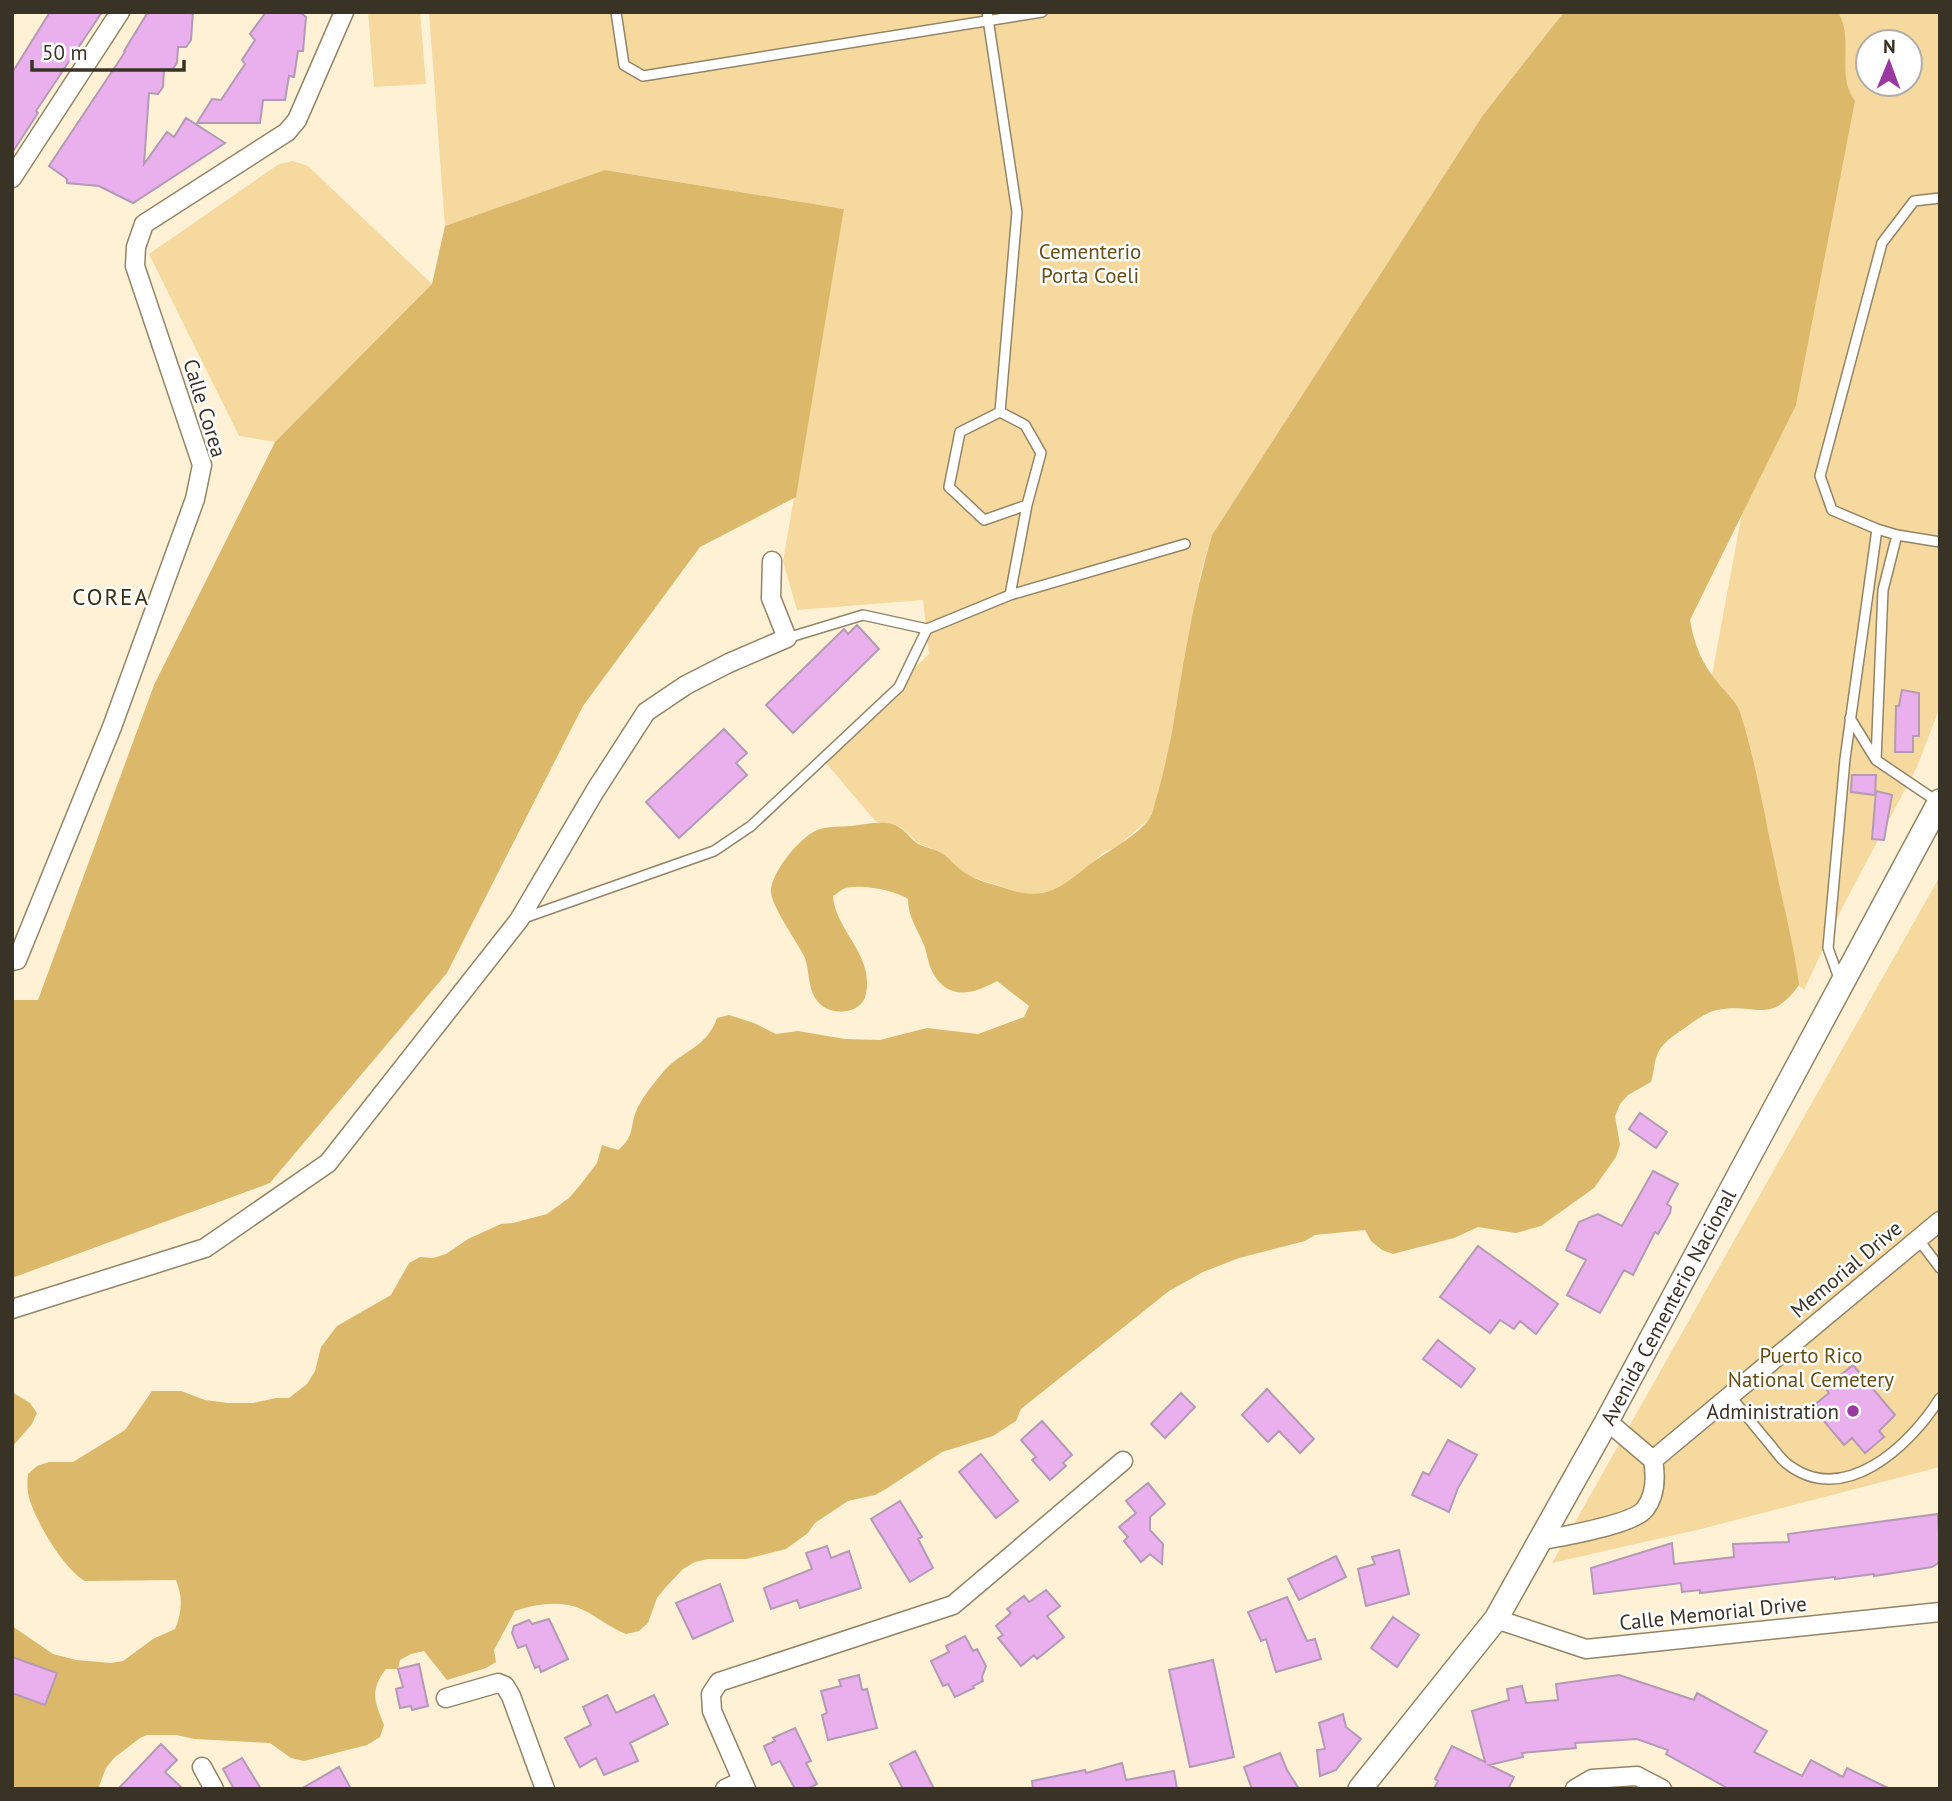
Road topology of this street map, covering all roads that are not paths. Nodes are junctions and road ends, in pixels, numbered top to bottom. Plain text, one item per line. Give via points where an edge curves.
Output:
1 (120, 12) edge
2 (344, 12) edge
3 (616, 12) edge
4 (1042, 12) edge
5 (987, 16) edge
6 (12, 178) edge
7 (1940, 198) edge
8 (1000, 412) junction
9 (1027, 505) junction
10 (1877, 529) junction
11 (1897, 536) junction
12 (1940, 542) edge
13 (1185, 544) dead end
14 (772, 561) dead end
15 (1010, 595) junction
16 (926, 629) junction
17 (786, 638) junction
18 (1850, 718) junction
19 (1876, 760) junction
20 (1939, 801) edge
21 (519, 920) junction
22 (12, 961) edge
23 (1842, 986) junction
24 (1940, 1221) edge
25 (1917, 1239) junction
26 (1940, 1268) edge
27 (12, 1309) edge
28 (1730, 1396) junction
29 (1940, 1398) edge
30 (1607, 1421) junction
31 (1123, 1461) dead end
32 (1653, 1461) junction
33 (1539, 1541) junction
34 (1940, 1612) edge
35 (1496, 1619) junction
36 (446, 1698) dead end
37 (202, 1767) dead end
38 (744, 1785) edge
39 (214, 1789) edge
40 (545, 1789) edge
41 (725, 1789) edge
42 (1360, 1789) edge
43 (1574, 1789) edge
44 (1662, 1789) edge

1 - 6 street
2 - 22 street, Calle Corea via 297,120 287,132 144,224 135,266 202,465 195,499 112,727 17,960
3 - 5 lane via 624,65 643,76
4 - 5 lane
5 - 8 lane via 1017,212
7 - 10 lane via 1914,201 1882,243 1820,476 1832,510
8 - 9 lane via 1025,425 1041,453
8 - 9 lane via 960,432 949,487 984,520
9 - 15 lane
10 - 11 lane
10 - 18 lane
11 - 12 lane
11 - 19 lane via 1883,590
13 - 15 lane
14 - 17 street via 771,598
15 - 16 lane
16 - 17 lane via 863,615
16 - 21 lane via 899,687 751,826 714,851
17 - 21 street via 686,685 646,712
18 - 19 lane
18 - 23 lane via 1828,948
19 - 20 lane
20 - 23 street, Avenida Cementerio Nacional
21 - 27 street via 328,1163 205,1248
23 - 30 street, Avenida Cementerio Nacional
24 - 25 street, Memorial Drive
25 - 26 lane
25 - 28 street, Memorial Drive
28 - 29 lane via 1785,1462 1810,1477 1839,1479 1893,1453 1924,1423
28 - 32 street, Memorial Drive
30 - 32 street
30 - 33 street, Avenida Cementerio Nacional
31 - 38 street via 953,1605 719,1682 711,1694 712,1711
32 - 33 street via 1656,1477 1644,1510 1626,1521
33 - 35 street, Avenida Cementerio Nacional
34 - 35 street, Calle Memorial Drive via 1586,1649
35 - 42 street, Avenida Cementerio Nacional
36 - 40 street via 498,1682 505,1686
37 - 39 street
38 - 41 street
43 - 44 street via 1592,1779 1637,1776

